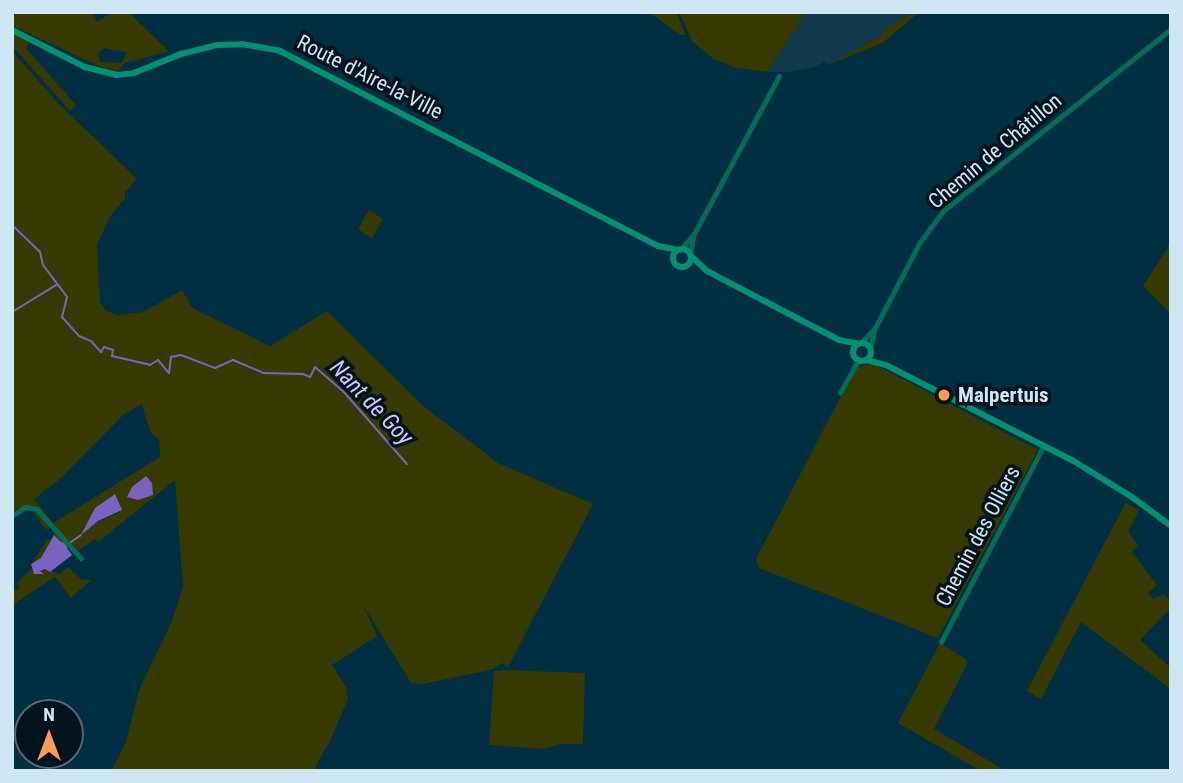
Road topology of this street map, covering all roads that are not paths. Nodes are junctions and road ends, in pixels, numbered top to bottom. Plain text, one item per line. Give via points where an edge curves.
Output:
1 (1171, 29) edge
2 (12, 30) edge
3 (779, 76) dead end
4 (694, 234) junction
5 (658, 246) junction
6 (680, 250) junction
7 (690, 255) junction
8 (674, 261) junction
9 (685, 267) junction
10 (707, 271) junction
11 (875, 328) junction
12 (839, 340) junction
13 (860, 344) junction
14 (871, 349) junction
15 (856, 357) junction
16 (866, 360) junction
17 (886, 365) junction
18 (841, 393) dead end
19 (1044, 446) junction
20 (12, 516) edge
21 (1171, 526) edge
22 (81, 558) dead end
23 (940, 642) dead end

1 - 11 street, Chemin de Châtillon via 943,211 920,242
2 - 5 main road, Route d'Aire-la-Ville via 110,75 134,73 218,45 280,51
3 - 4 street
4 - 6 street
4 - 7 street
5 - 6 main road, Route d'Aire-la-Ville
5 - 8 main road, Route d'Aire-la-Ville
6 - 7 main road, Route d'Aire-la-Ville
6 - 8 main road
7 - 9 main road
7 - 10 main road
8 - 9 main road, Route d'Aire-la-Ville
9 - 10 main road
10 - 12 main road
11 - 13 street, Chemin de Châtillon
11 - 14 street, Chemin de Châtillon
12 - 13 main road
12 - 15 main road
13 - 14 main road
13 - 15 main road
14 - 16 main road
14 - 17 main road
15 - 16 main road
15 - 18 street
16 - 17 main road
17 - 19 main road
19 - 21 main road via 1115,486
19 - 23 street, Chemin des Olliers
20 - 22 street via 25,507 37,509

